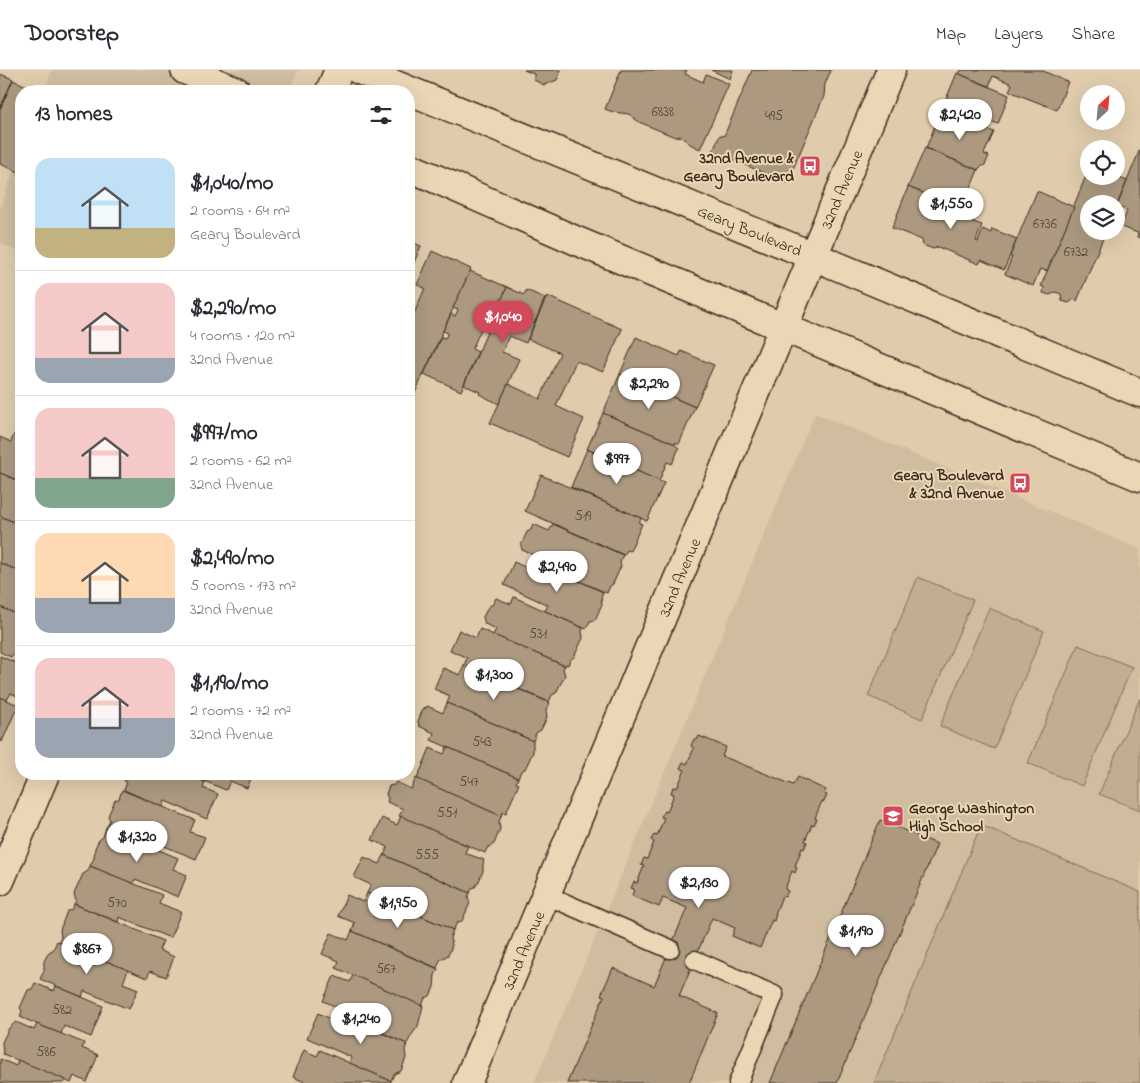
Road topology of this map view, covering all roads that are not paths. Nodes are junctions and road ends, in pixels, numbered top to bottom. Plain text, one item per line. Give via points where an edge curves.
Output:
1 (185, 70) edge
2 (339, 70) edge
3 (359, 70) edge
4 (891, 70) edge
5 (221, 85) edge
6 (333, 85) edge
7 (396, 85) edge
8 (415, 93) edge
9 (415, 170) edge
10 (813, 256) junction
11 (783, 328) junction
12 (1140, 393) edge
13 (1140, 477) edge
14 (42, 780) edge
15 (0, 881) edge
16 (546, 895) junction
17 (670, 949) dead end
18 (695, 960) dead end
19 (467, 1083) edge
20 (738, 1083) edge

1 - 5 main road
2 - 6 main road
3 - 7 main road, Geary Boulevard
4 - 10 main road, 32nd Avenue
8 - 10 main road, Geary Boulevard
9 - 11 main road
10 - 11 main road, 32nd Avenue
10 - 12 main road, Geary Boulevard
11 - 13 main road
11 - 16 main road, 32nd Avenue
14 - 15 main road
16 - 17 lane
16 - 19 main road, 32nd Avenue
18 - 20 lane via 774,995

